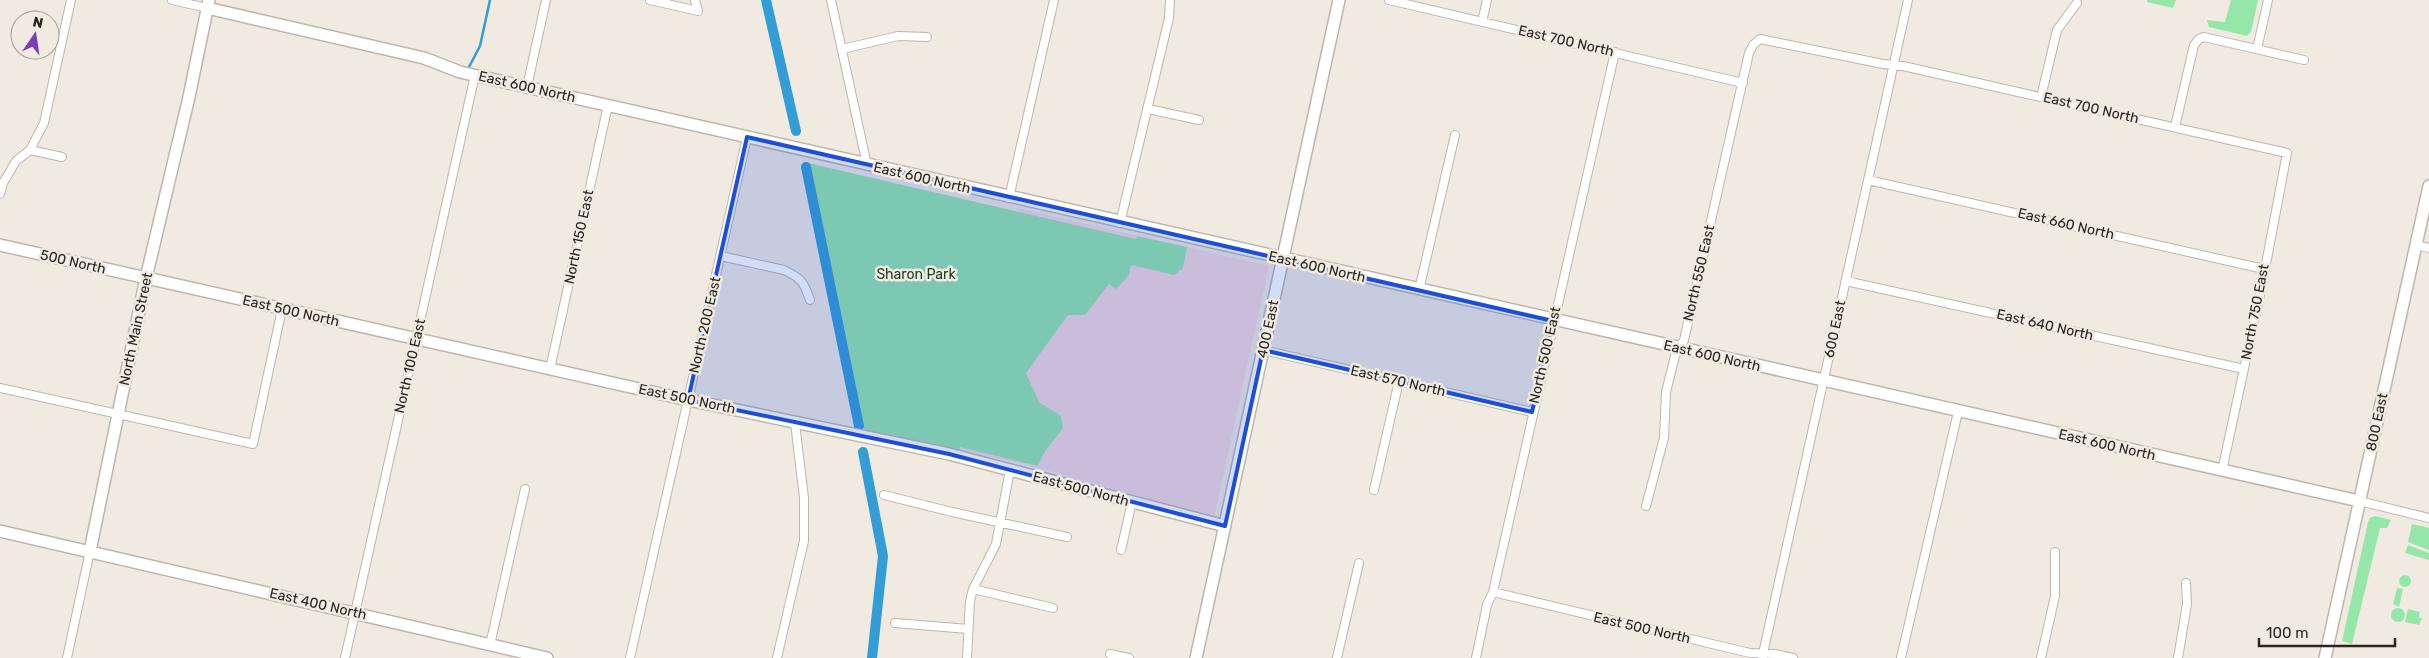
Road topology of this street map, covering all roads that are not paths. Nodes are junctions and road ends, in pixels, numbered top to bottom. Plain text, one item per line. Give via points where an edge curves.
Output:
1 (71, 0) edge
2 (172, 0) edge
3 (546, 0) edge
4 (650, 0) edge
5 (695, 0) edge
6 (831, 0) edge
7 (1054, 0) edge
8 (1170, 0) edge
9 (1339, 0) edge
10 (1389, 0) edge
11 (1487, 0) edge
12 (1908, 0) edge
13 (2268, 0) edge
14 (2077, 2) dead end
15 (208, 4) edge
16 (1482, 22) junction
17 (926, 37) dead end
18 (1756, 41) joint
19 (842, 48) junction
20 (2257, 49) junction
21 (1615, 52) junction
22 (2304, 60) dead end
23 (1894, 65) junction
24 (476, 74) junction
25 (1743, 83) junction
26 (527, 86) junction
27 (2041, 97) junction
28 (608, 105) junction
29 (1148, 109) junction
30 (1199, 120) dead end
31 (2175, 127) junction
32 (1455, 135) dead end
33 (747, 137) junction
34 (30, 150) junction
35 (2287, 153) joint
36 (62, 157) dead end
37 (867, 165) junction
38 (1868, 180) junction
39 (2429, 186) edge
40 (0, 194) edge
41 (1009, 198) junction
42 (1120, 223) junction
43 (2416, 244) junction
44 (0, 245) edge
45 (2429, 248) edge
46 (722, 256) junction
47 (1283, 260) junction
48 (2264, 269) junction
49 (146, 278) junction
50 (1846, 280) junction
51 (1419, 290) junction
52 (810, 300) dead end
53 (282, 309) junction
54 (1553, 321) junction
55 (416, 340) junction
56 (1679, 349) junction
57 (1263, 350) junction
58 (550, 369) junction
59 (2244, 370) junction
60 (1399, 381) junction
61 (1824, 382) junction
62 (0, 388) edge
63 (688, 400) junction
64 (1532, 412) junction
65 (1958, 412) junction
66 (119, 416) junction
67 (795, 423) junction
68 (1010, 470) junction
69 (2222, 471) junction
70 (525, 489) dead end
71 (1374, 490) dead end
72 (884, 495) dead end
73 (2359, 501) junction
74 (1132, 502) junction
75 (1646, 506) dead end
76 (2429, 518) edge
77 (1001, 522) junction
78 (1225, 526) junction
79 (0, 532) edge
80 (1067, 537) dead end
81 (1121, 550) dead end
82 (90, 551) junction
83 (2054, 552) dead end
84 (1359, 562) dead end
85 (2186, 583) dead end
86 (973, 590) junction
87 (1493, 592) junction
88 (1053, 608) dead end
89 (356, 613) junction
90 (894, 623) dead end
91 (968, 629) junction
92 (490, 645) junction
93 (1110, 654) dead end
94 (1763, 656) edge
95 (67, 658) edge
96 (345, 658) edge
97 (547, 658) edge
98 (630, 658) edge
99 (778, 658) edge
100 (966, 658) edge
101 (1129, 658) edge
102 (1196, 658) edge
103 (1338, 658) edge
104 (1476, 658) edge
105 (1793, 658) edge
106 (1901, 658) edge
107 (2041, 658) edge
108 (2178, 658) edge
109 (2325, 658) edge

1 - 34 street via 44,123
2 - 15 street
3 - 26 street
4 - 5 street via 698,11
6 - 19 street
7 - 41 street
8 - 29 street via 1170,18
9 - 47 street, 400 East
10 - 16 street, East 700 North
11 - 16 street
12 - 23 street, 600 East
13 - 20 street
14 - 27 street via 2057,30
15 - 24 street, East 600 North
15 - 49 street, North Main Street
16 - 21 street, East 700 North
17 - 19 street via 898,36
18 - 23 street, East 700 North via 1766,39
18 - 25 street, North 550 East via 1751,48
19 - 37 street
20 - 22 street
20 - 31 street via 2204,37 2196,42
21 - 25 street, East 700 North via 1670,68
21 - 54 street, North 500 East
23 - 27 street, East 700 North
23 - 38 street, 600 East
24 - 26 street, East 600 North
24 - 55 street, North 100 East
25 - 56 street, North 550 East via 1684,340
26 - 28 street, East 600 North
27 - 31 street, East 700 North
28 - 33 street, East 600 North
28 - 58 street, North 150 East
29 - 30 street
29 - 42 street
31 - 35 street, East 700 North
32 - 51 street
33 - 37 street, East 600 North
33 - 46 street, North 200 East
34 - 36 street
34 - 40 street via 16,162
35 - 48 street, North 750 East
37 - 41 street, East 600 North
38 - 48 street, East 660 North
38 - 50 street, 600 East
39 - 43 street, 800 East
41 - 42 street, East 600 North
42 - 47 street, East 600 North
43 - 45 street
43 - 73 street, 800 East
44 - 49 street, 500 North
46 - 52 street via 793,274 804,284
46 - 63 street, North 200 East
47 - 51 street, East 600 North
47 - 57 street, 400 East
48 - 59 street, North 750 East
49 - 53 street, East 500 North
49 - 66 street, North Main Street
50 - 59 street, East 640 North
50 - 61 street, 600 East
51 - 54 street, East 600 North
53 - 55 street, East 500 North
53 - 66 street via 253,444
54 - 56 street, East 600 North
54 - 64 street, North 500 East
55 - 58 street, East 500 North
55 - 89 street, North 100 East
56 - 61 street, East 600 North
56 - 75 street, North 550 East via 1666,392 1664,438
57 - 60 street, East 570 North
57 - 78 street, 400 East
58 - 63 street, East 500 North
59 - 69 street, North 750 East
60 - 64 street, East 570 North
60 - 71 street
61 - 65 street, East 600 North
61 - 94 street, 600 East
62 - 66 street
63 - 67 street, East 500 North
63 - 98 street, North 200 East
64 - 87 street, North 500 East
65 - 69 street, East 600 North
65 - 106 street
66 - 82 street, North Main Street
67 - 68 street, East 500 North via 949,454
67 - 99 street via 804,498 804,541
68 - 74 street, East 500 North
68 - 77 street
69 - 73 street, East 600 North
70 - 92 street
72 - 77 street
73 - 76 street, East 600 North
73 - 109 street, 800 East
74 - 78 street, East 500 North
74 - 81 street
77 - 80 street
77 - 86 street via 993,553
78 - 102 street, 400 East
79 - 82 street, East 400 North
82 - 89 street, East 400 North
82 - 95 street, North Main Street
83 - 107 street via 2055,596
84 - 103 street
85 - 108 street
86 - 88 street
86 - 91 street
87 - 94 street, East 500 North
87 - 104 street, North 500 East
89 - 92 street, East 400 North
89 - 96 street, North 100 East
90 - 91 street
91 - 100 street
92 - 97 street, East 400 North
93 - 101 street
94 - 105 street, East 500 North

